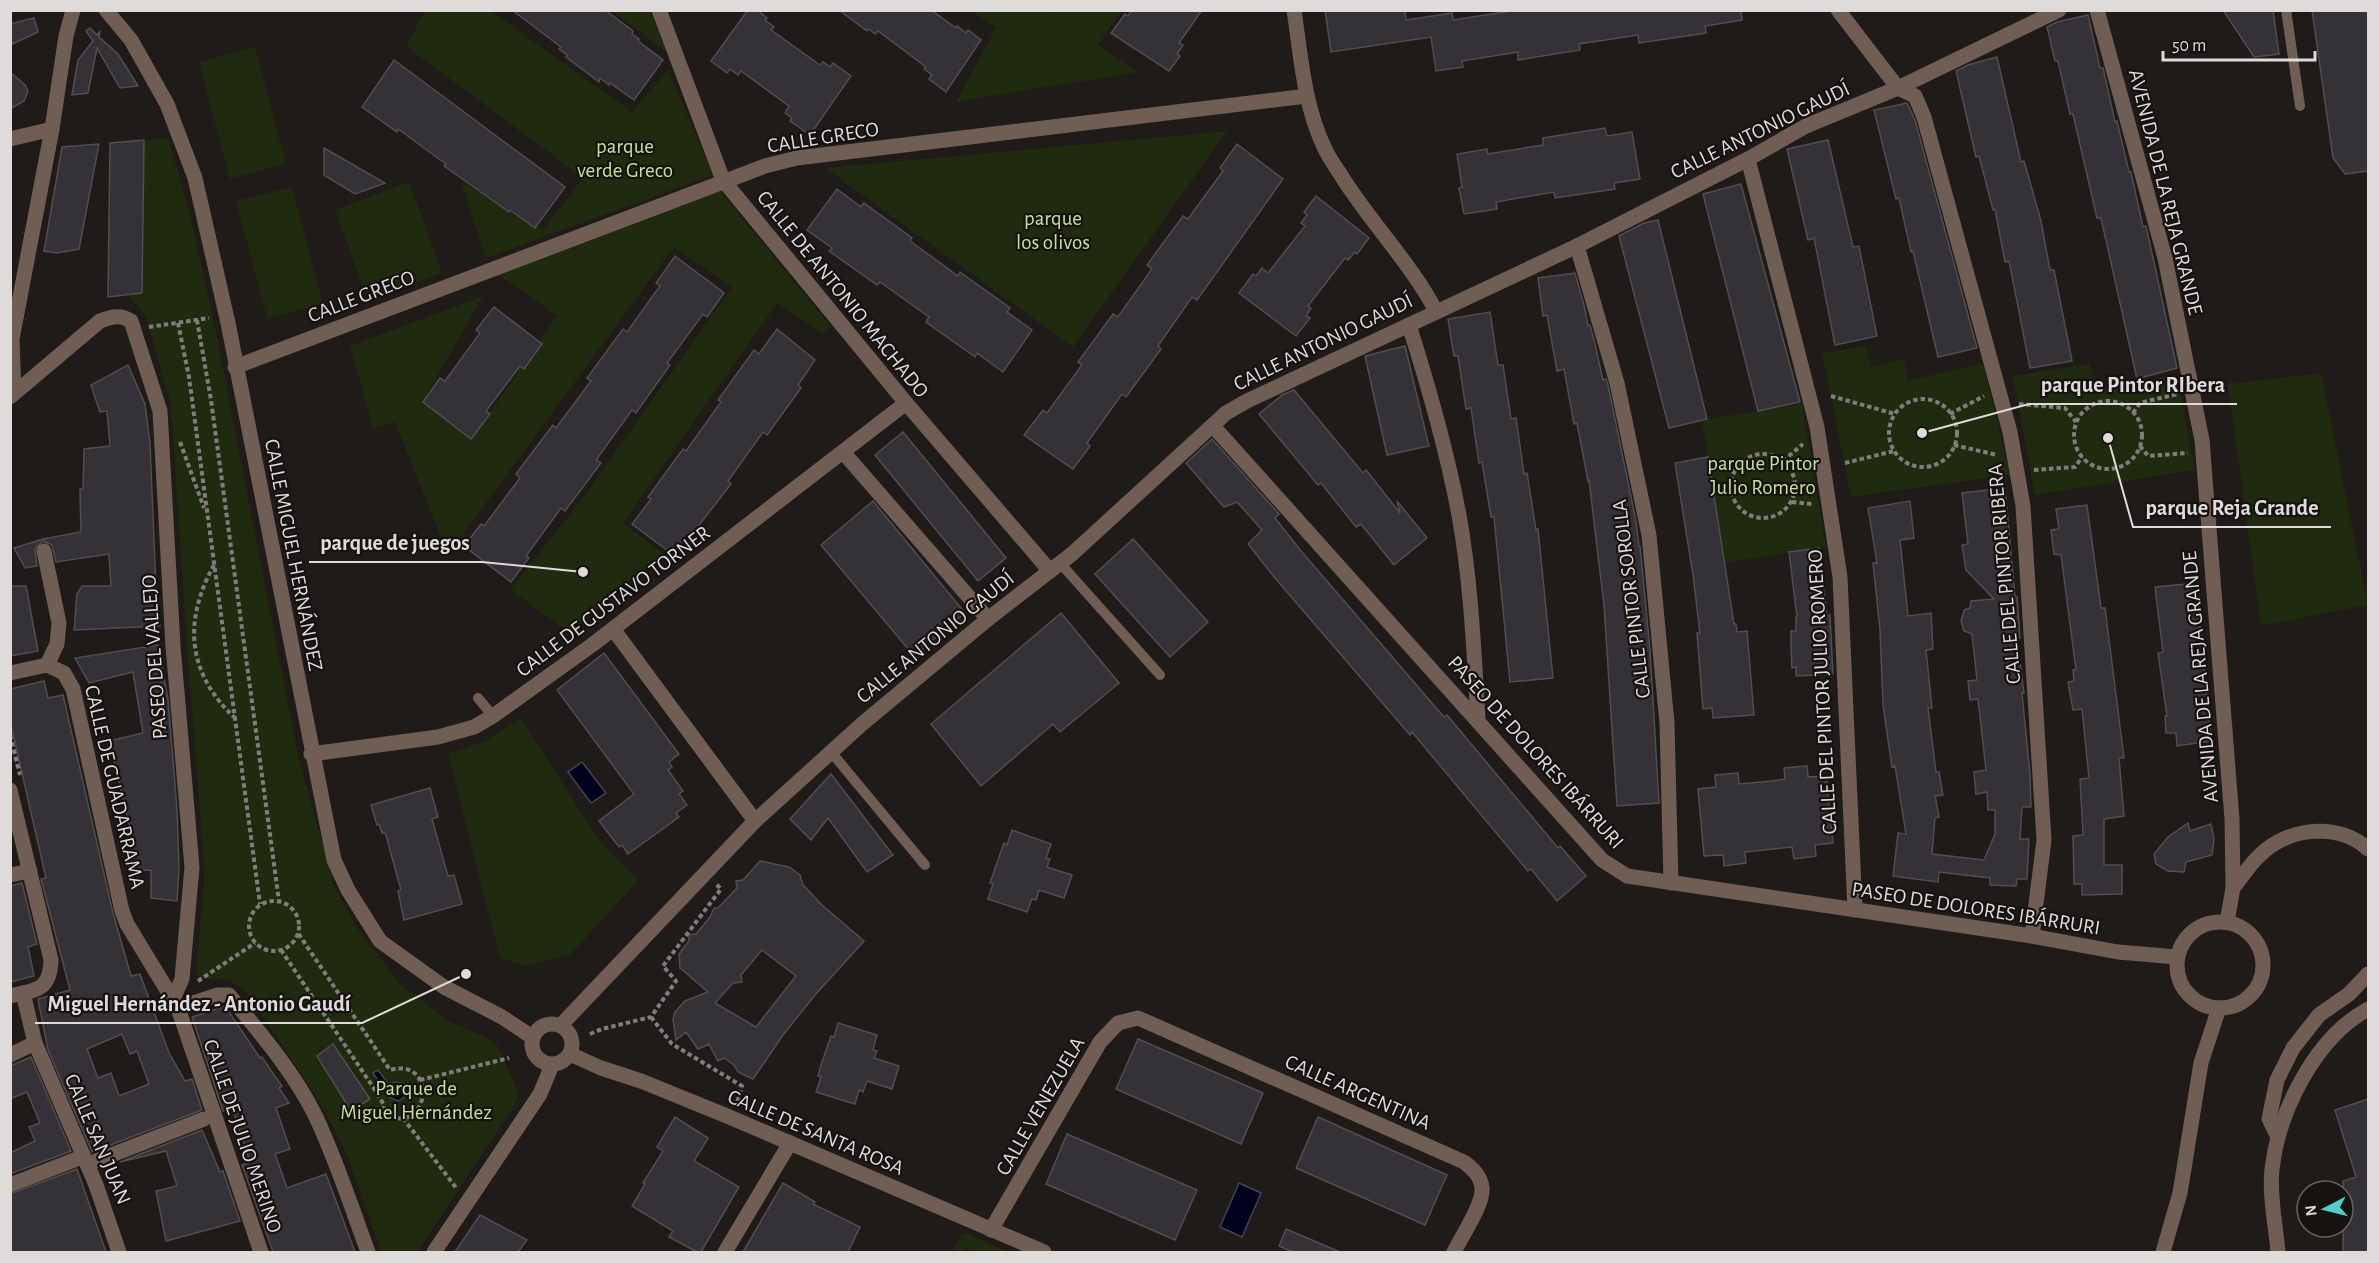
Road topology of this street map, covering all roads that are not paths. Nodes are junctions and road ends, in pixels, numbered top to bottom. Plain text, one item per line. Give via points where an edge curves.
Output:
1 (74, 10) edge
2 (106, 10) edge
3 (659, 10) edge
4 (1294, 10) edge
5 (1838, 10) edge
6 (2059, 10) edge
7 (2097, 10) edge
8 (2286, 10) edge
9 (1898, 87) junction
10 (1307, 96) junction
11 (2300, 106) dead end
12 (52, 129) junction
13 (10, 139) edge
14 (1748, 159) junction
15 (723, 180) junction
16 (1577, 246) junction
17 (1436, 311) junction
18 (1409, 326) junction
19 (235, 367) junction
20 (12, 395) edge
21 (906, 404) junction
22 (1213, 426) junction
23 (843, 452) junction
24 (44, 551) dead end
25 (1055, 567) junction
26 (988, 619) junction
27 (613, 629) junction
28 (47, 665) junction
29 (10, 673) edge
30 (1160, 675) dead end
31 (478, 698) dead end
32 (494, 716) junction
33 (1478, 720) junction
34 (831, 752) junction
35 (312, 754) junction
36 (10, 790) edge
37 (755, 821) junction
38 (2368, 849) edge
39 (925, 865) dead end
40 (30, 871) junction
41 (10, 875) edge
42 (1671, 883) junction
43 (2233, 888) junction
44 (1855, 910) junction
45 (2227, 922) junction
46 (2032, 936) junction
47 (2177, 957) junction
48 (2368, 974) edge
49 (17, 994) edge
50 (175, 1003) junction
51 (2219, 1008) junction
52 (2368, 1009) edge
53 (1138, 1018) joint
54 (561, 1025) junction
55 (532, 1037) junction
56 (35, 1043) junction
57 (570, 1054) junction
58 (10, 1055) edge
59 (552, 1065) junction
60 (204, 1119) dead end
61 (2277, 1135) junction
62 (790, 1143) junction
63 (89, 1159) junction
64 (10, 1185) edge
65 (991, 1230) junction
66 (119, 1252) edge
67 (261, 1252) edge
68 (368, 1252) edge
69 (434, 1252) edge
70 (725, 1252) edge
71 (1044, 1252) edge
72 (1454, 1252) edge
73 (2163, 1252) edge
74 (2277, 1252) edge

1 - 12 street via 66,36
2 - 19 street, CALLE MIGUEL HERNÁNDEZ via 140,53 183,140 228,322
3 - 15 street, CALLE DE ANTONIO MACHADO
4 - 10 street
5 - 9 street, CALLE DEL PINTOR RIBERA
6 - 9 street, CALLE ANTONIO GAUDÍ
7 - 43 street, AVENIDA DE LA REJA GRANDE via 2165,258 2203,454 2232,819
8 - 11 lane
9 - 14 street, CALLE ANTONIO GAUDÍ via 1806,126
9 - 46 street, CALLE DEL PINTOR RIBERA via 1915,96 1923,117 2010,432 2023,506 2044,840
10 - 15 street, CALLE GRECO via 797,158
10 - 17 street via 1325,151 1367,215 1424,288
12 - 13 street
12 - 20 street via 12,339
14 - 16 street, CALLE ANTONIO GAUDÍ
14 - 44 street, CALLE DEL PINTOR JULIO ROMERO via 1817,427 1840,577
15 - 19 street, CALLE GRECO
15 - 21 street, CALLE DE ANTONIO MACHADO
16 - 17 street, CALLE ANTONIO GAUDÍ
16 - 42 street, CALLE PINTOR SOROLLA via 1617,382 1649,535 1667,723
17 - 18 street, CALLE ANTONIO GAUDÍ
18 - 22 street, CALLE ANTONIO GAUDÍ via 1247,400
18 - 33 street via 1433,398 1459,516 1471,611
19 - 35 street, CALLE MIGUEL HERNÁNDEZ
20 - 50 street, PASEO DEL VALLEJO via 100,321 114,316 131,321 160,411 173,646 192,867 182,979
21 - 23 street, CALLE DE GUSTAVO TORNER
21 - 25 street, CALLE DE ANTONIO MACHADO
22 - 25 street, CALLE ANTONIO GAUDÍ
22 - 33 street, PASEO DE DOLORES IBÁRRURI
23 - 26 street
23 - 27 street, CALLE DE GUSTAVO TORNER
24 - 28 street via 59,622 57,644
25 - 26 street, CALLE ANTONIO GAUDÍ
25 - 30 lane
26 - 34 street, CALLE ANTONIO GAUDÍ
27 - 32 street, CALLE DE GUSTAVO TORNER
27 - 37 street
28 - 29 street
28 - 50 street, CALLE DE GUADARRAMA via 64,673 72,689 122,911
31 - 32 lane
32 - 35 street, CALLE DE GUSTAVO TORNER via 474,727 438,737
33 - 42 street, PASEO DE DOLORES IBÁRRURI via 1602,860 1628,876
34 - 37 street, CALLE ANTONIO GAUDÍ
34 - 39 lane
35 - 55 street, CALLE MIGUEL HERNÁNDEZ via 334,860 380,941 444,987
36 - 40 street
37 - 54 street, CALLE ANTONIO GAUDÍ
38 - 43 street via 2340,832 2316,831 2294,836 2260,854
40 - 41 street
40 - 49 street via 51,973 39,989
42 - 44 street, PASEO DE DOLORES IBÁRRURI
43 - 45 street, AVENIDA DE LA REJA GRANDE
44 - 46 street, PASEO DE DOLORES IBÁRRURI
45 - 47 street via 2203,925 2193,931
45 - 51 street via 2250,934 2262,958 2262,970 2253,992 2242,1002
46 - 47 street, PASEO DE DOLORES IBÁRRURI via 2118,952
47 - 51 street via 2179,979 2186,992 2195,1000
48 - 61 street via 2349,994 2319,1015 2293,1048 2277,1080 2269,1119
49 - 56 street, CALLE SAN JUAN
50 - 67 street, CALLE DE JULIO MERINO
50 - 68 street via 229,995 279,1056 314,1113
51 - 73 street via 2201,1063 2180,1192
52 - 61 street via 2335,1036 2308,1068
53 - 65 street, CALLE VENEZUELA via 1118,1023 1100,1042
53 - 72 street, CALLE ARGENTINA via 1464,1162 1476,1171 1483,1188 1480,1202
54 - 55 street via 545,1024
54 - 57 street via 569,1032
55 - 59 street via 536,1058
56 - 58 street
56 - 63 street, CALLE SAN JUAN
57 - 59 street
57 - 62 street, CALLE DE SANTA ROSA
59 - 69 street via 540,1095
60 - 63 street
61 - 74 street via 2272,1172
62 - 65 street, CALLE DE SANTA ROSA
62 - 70 street
63 - 64 street
63 - 66 street, CALLE SAN JUAN
65 - 71 street, CALLE DE SANTA ROSA

